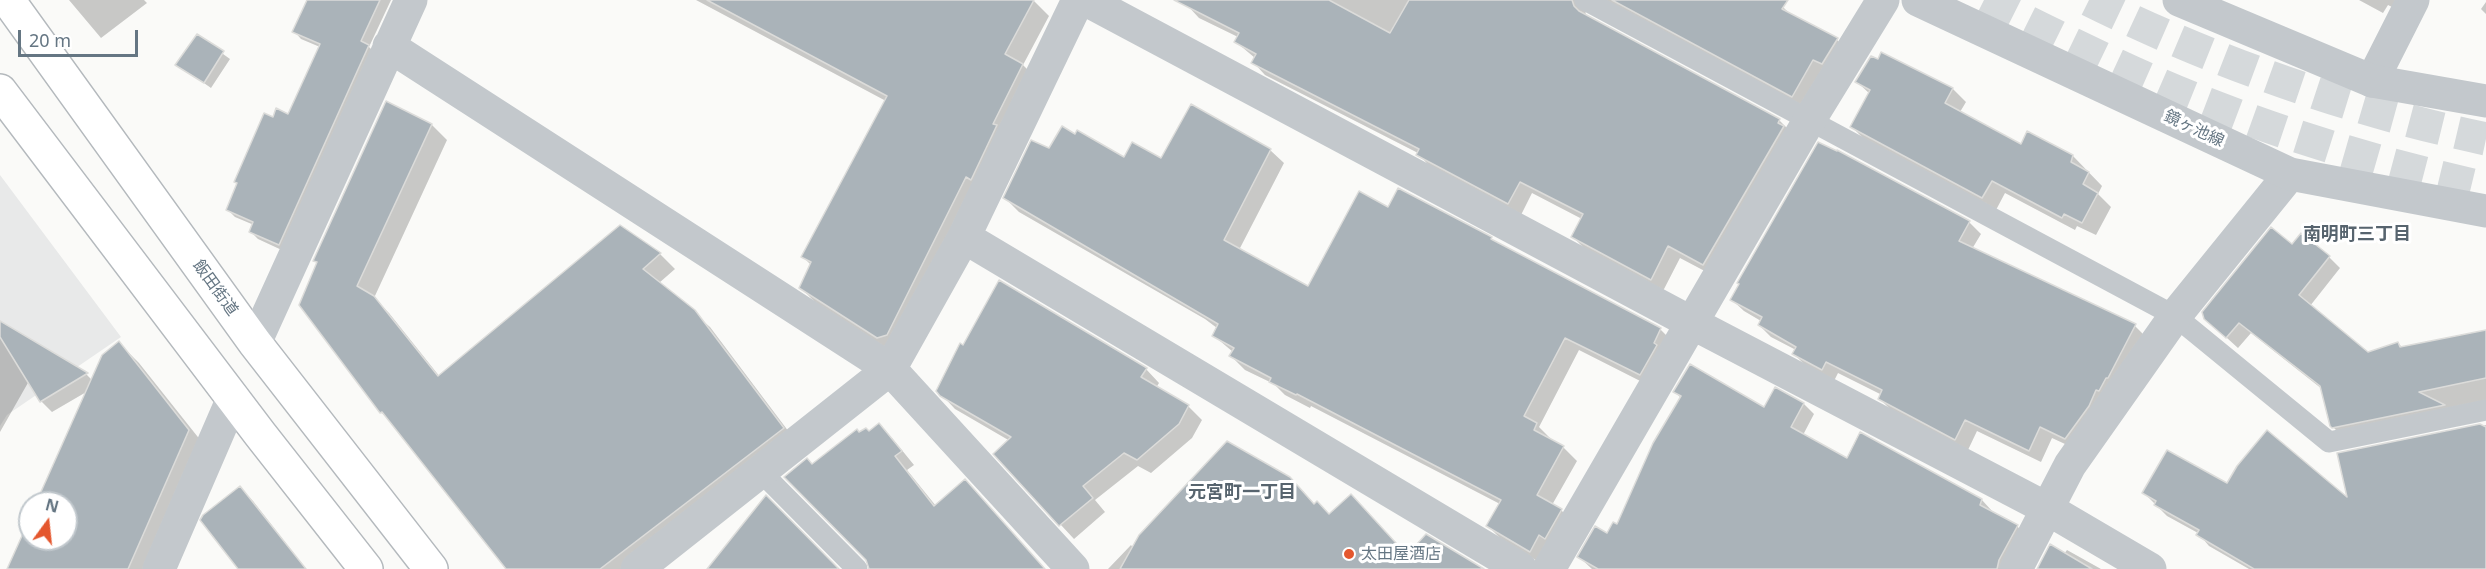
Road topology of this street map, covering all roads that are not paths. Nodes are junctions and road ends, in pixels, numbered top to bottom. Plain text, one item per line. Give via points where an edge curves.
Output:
1 (8, 0) edge
2 (411, 0) edge
3 (1078, 0) edge
4 (1086, 0) edge
5 (1585, 0) edge
6 (1883, 0) edge
7 (1918, 0) edge
8 (2179, 0) edge
9 (2412, 0) edge
10 (389, 46) junction
11 (2372, 81) junction
12 (0, 91) edge
13 (2486, 101) edge
14 (1810, 119) junction
15 (2290, 174) junction
16 (2486, 212) edge
17 (964, 237) junction
18 (2175, 316) junction
19 (1692, 323) junction
20 (255, 343) junction
21 (890, 369) junction
22 (233, 398) junction
23 (2486, 410) edge
24 (760, 472) junction
25 (2046, 508) junction
26 (159, 569) edge
27 (366, 569) edge
28 (431, 569) edge
29 (637, 569) edge
30 (856, 569) edge
31 (1074, 569) edge
32 (1521, 569) edge
33 (1549, 569) edge
34 (2016, 569) edge
35 (2150, 569) edge

1 - 20 highway, 飯田街道
2 - 10 street
3 - 17 street
4 - 19 street
5 - 14 lane
6 - 14 street
7 - 15 street, 鏡ヶ池線
8 - 11 street
9 - 11 street
10 - 20 street
10 - 21 street
11 - 13 street
12 - 22 highway
14 - 18 lane
14 - 19 street
15 - 16 street, 鏡ヶ池線
15 - 18 street
17 - 21 street
17 - 32 street
18 - 23 lane via 2329,442
18 - 25 street via 2070,465
19 - 25 street
19 - 33 street
20 - 28 highway, 飯田街道
21 - 24 street
21 - 31 street
22 - 26 street
22 - 27 highway
24 - 29 street
24 - 30 lane
25 - 34 street
25 - 35 street

